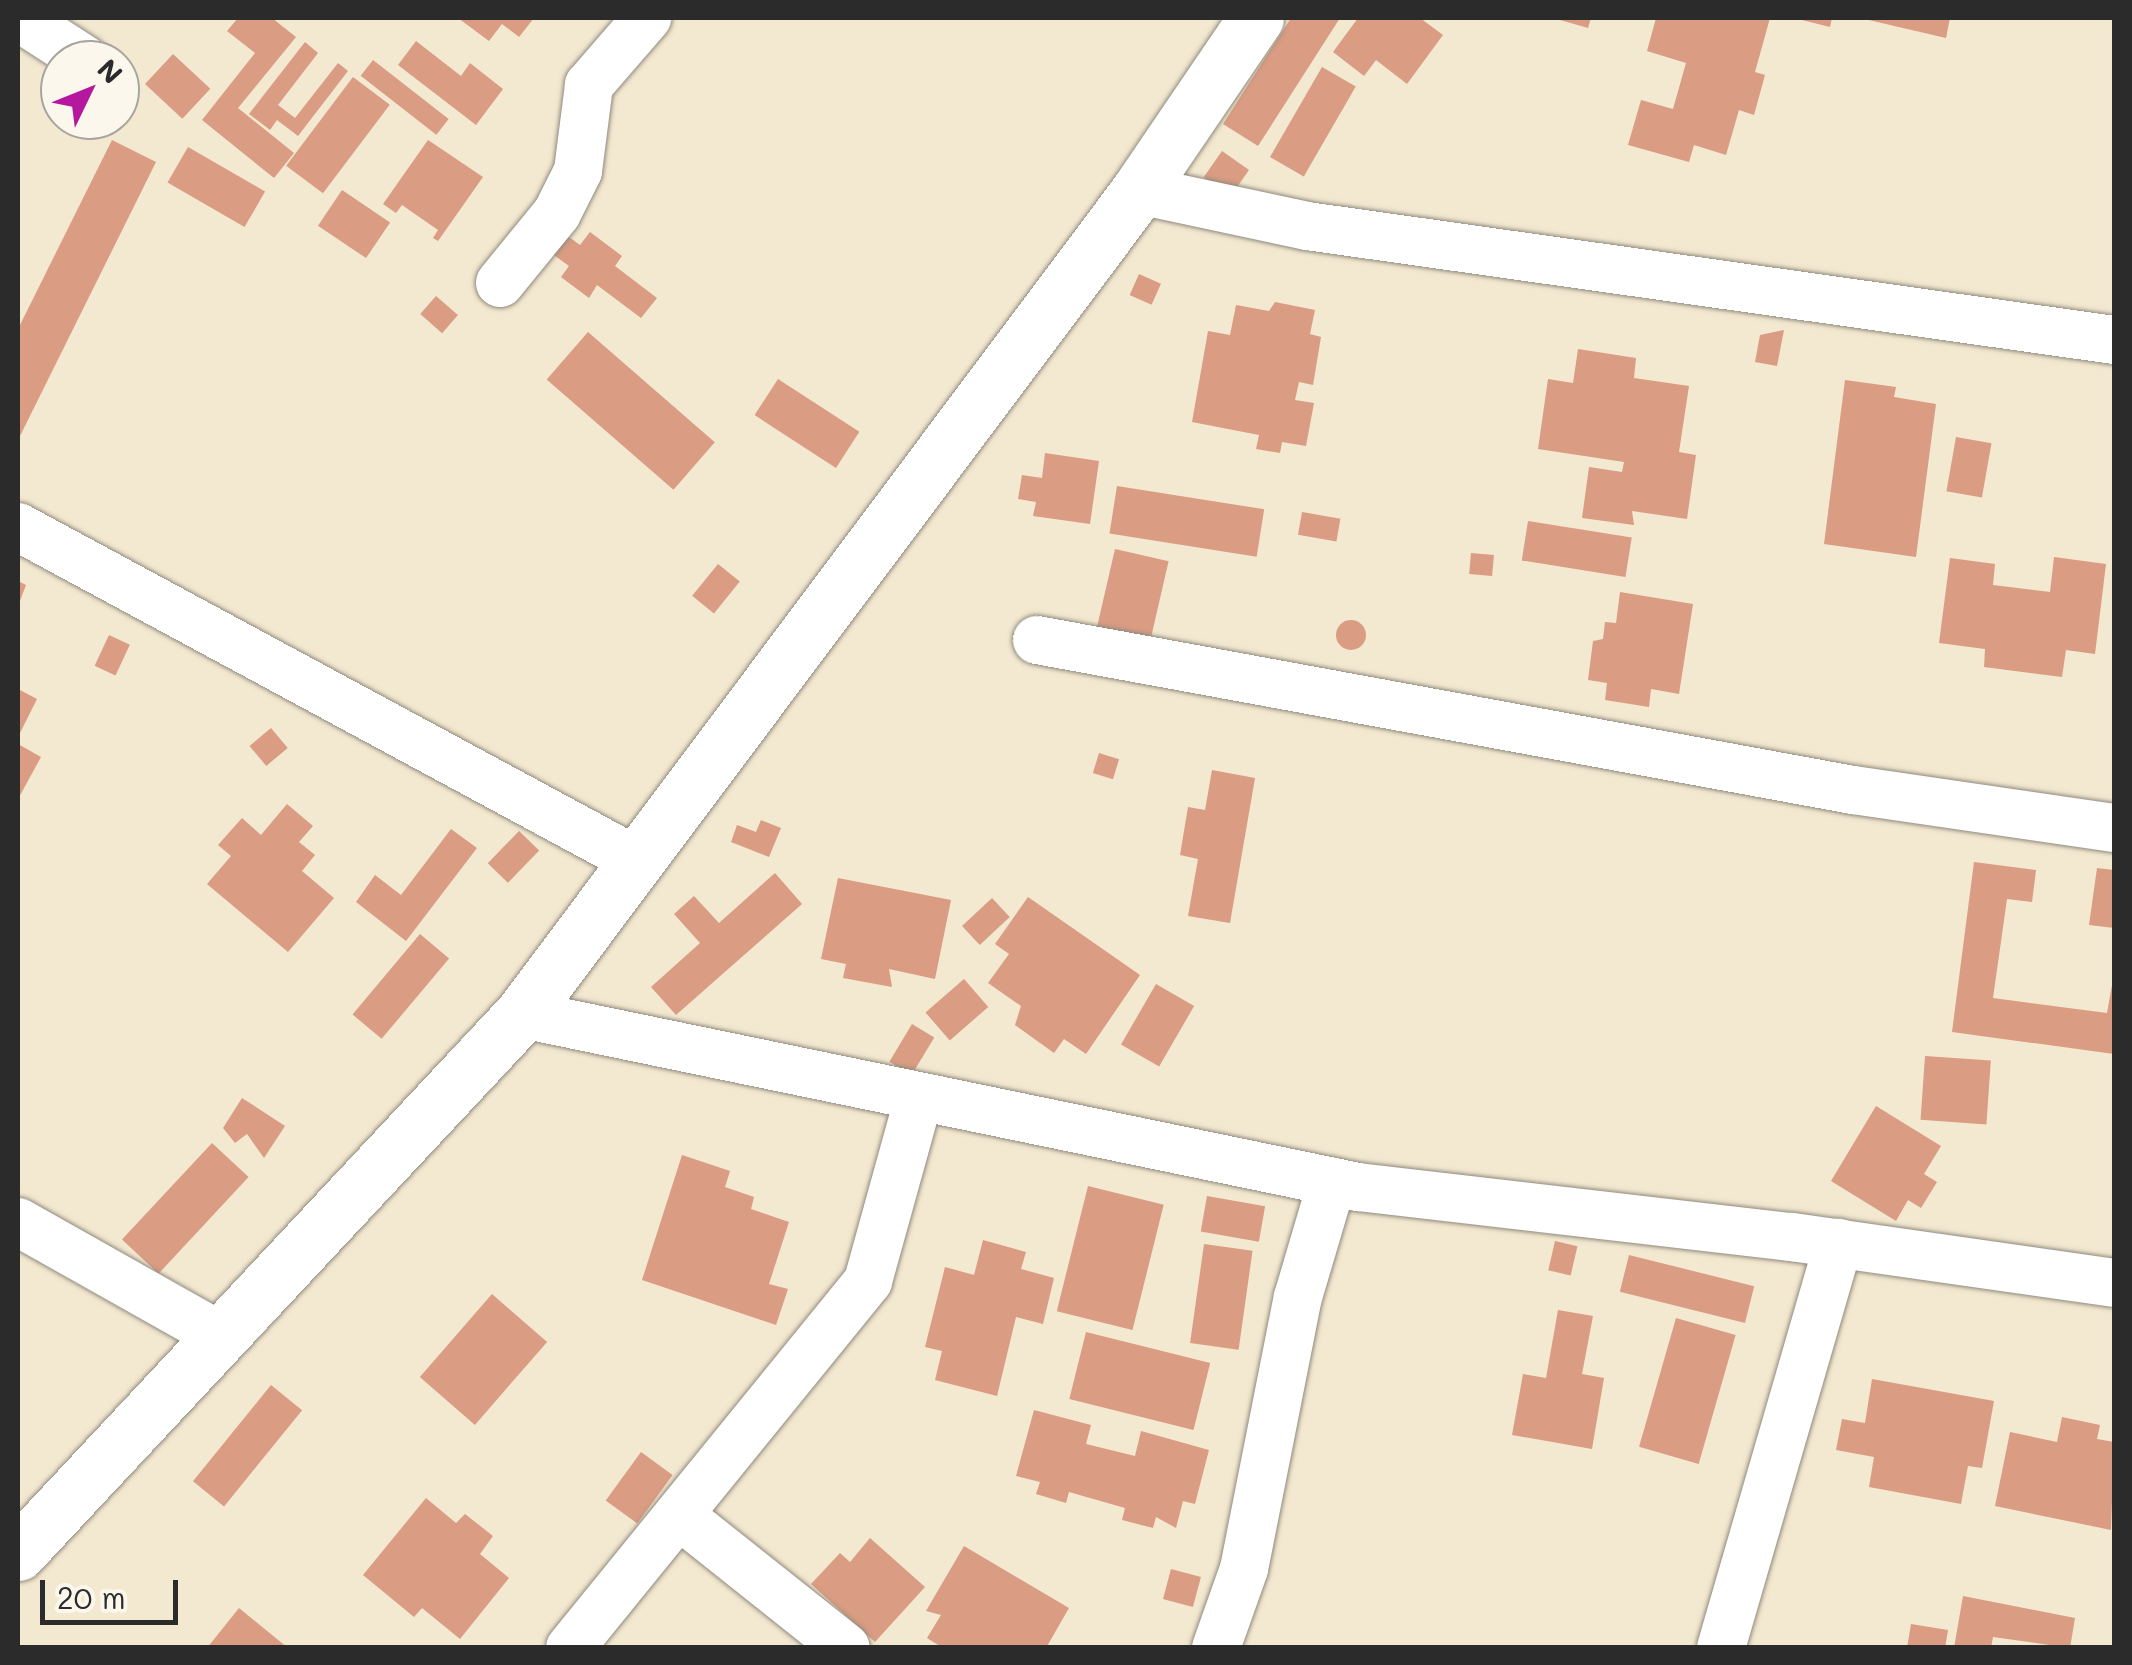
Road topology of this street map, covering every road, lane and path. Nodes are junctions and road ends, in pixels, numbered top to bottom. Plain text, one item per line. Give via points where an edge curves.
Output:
1 (20, 18) edge
2 (648, 18) edge
3 (1256, 18) edge
4 (54, 40) edge
5 (1139, 190) junction
6 (500, 283) dead end
7 (2114, 340) edge
8 (18, 526) edge
9 (1037, 640) dead end
10 (2114, 828) edge
11 (637, 861) junction
12 (522, 1014) junction
13 (919, 1096) junction
14 (1332, 1182) junction
15 (18, 1222) edge
16 (1839, 1244) junction
17 (2114, 1283) edge
18 (222, 1337) junction
19 (679, 1515) junction
20 (18, 1554) edge
21 (570, 1648) edge
22 (846, 1648) edge
23 (1216, 1648) edge
24 (1721, 1648) edge

1 - 4 street
2 - 6 street via 589,85 578,171 557,213
3 - 5 street
5 - 7 street via 1307,226
5 - 11 street
8 - 11 street
9 - 10 street via 1853,790
11 - 12 street
12 - 13 street
12 - 18 street
13 - 14 street
13 - 19 street via 868,1281
14 - 16 street
14 - 23 street via 1298,1298 1244,1570
15 - 18 street
16 - 17 street
16 - 24 street
18 - 20 street
19 - 21 street
19 - 22 street

